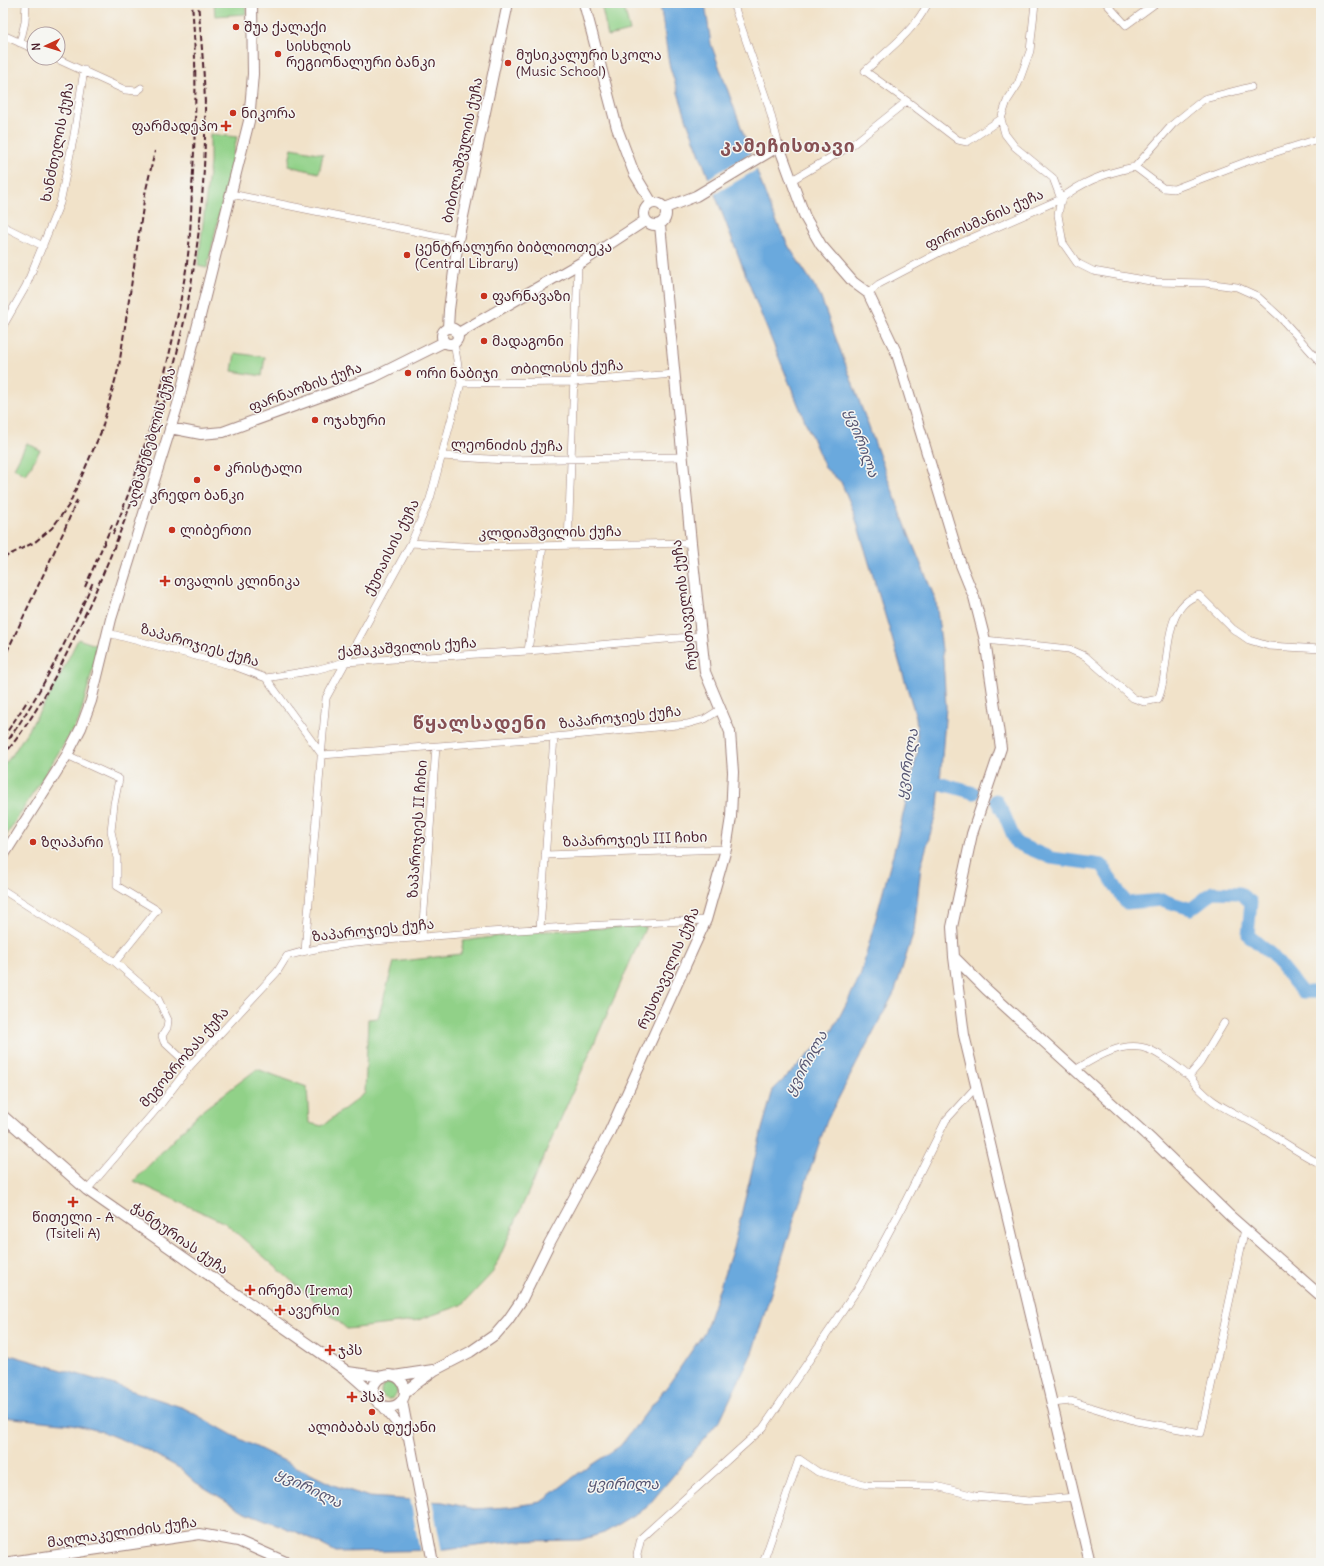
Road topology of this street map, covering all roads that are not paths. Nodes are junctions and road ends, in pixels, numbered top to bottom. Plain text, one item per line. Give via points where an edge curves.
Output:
1 (26, 3) edge
2 (252, 3) edge
3 (508, 3) edge
4 (584, 3) edge
5 (732, 3) edge
6 (928, 3) edge
7 (1035, 3) edge
8 (1106, 3) edge
9 (1156, 3) edge
10 (3, 35) edge
11 (20, 43) junction
12 (26, 46) edge
13 (66, 63) edge
14 (84, 70) junction
15 (1251, 86) dead end
16 (141, 88) dead end
17 (907, 101) junction
18 (1001, 119) junction
19 (1321, 138) edge
20 (779, 146) junction
21 (1135, 167) junction
22 (792, 180) junction
23 (231, 194) junction
24 (1060, 199) junction
25 (652, 203) junction
26 (666, 208) junction
27 (646, 220) junction
28 (660, 224) junction
29 (3, 226) edge
30 (458, 240) junction
31 (43, 246) junction
32 (578, 264) junction
33 (868, 293) junction
34 (3, 326) edge
35 (448, 328) junction
36 (452, 340) junction
37 (1321, 363) edge
38 (674, 374) junction
39 (573, 382) junction
40 (461, 383) junction
41 (170, 428) junction
42 (442, 456) junction
43 (682, 457) junction
44 (571, 460) junction
45 (411, 543) junction
46 (691, 543) junction
47 (568, 545) junction
48 (543, 546) junction
49 (108, 633) junction
50 (701, 636) junction
51 (985, 640) junction
52 (1321, 649) edge
53 (528, 651) junction
54 (345, 662) junction
55 (266, 678) junction
56 (720, 709) junction
57 (554, 737) junction
58 (436, 747) junction
59 (67, 755) junction
60 (322, 755) junction
61 (726, 849) junction
62 (545, 855) junction
63 (3, 856) edge
64 (3, 890) edge
65 (706, 920) junction
66 (540, 928) junction
67 (422, 938) junction
68 (305, 951) junction
69 (954, 957) junction
70 (115, 962) junction
71 (1224, 1023) dead end
72 (190, 1066) junction
73 (1075, 1070) junction
74 (1189, 1076) junction
75 (976, 1087) junction
76 (3, 1116) edge
77 (1321, 1164) edge
78 (87, 1190) junction
79 (1245, 1229) junction
80 (1321, 1296) edge
81 (435, 1370) junction
82 (348, 1372) junction
83 (394, 1376) junction
84 (383, 1377) junction
85 (374, 1395) junction
86 (403, 1397) junction
87 (1053, 1404) junction
88 (384, 1406) junction
89 (408, 1437) junction
90 (1075, 1497) junction
91 (433, 1562) edge
92 (3, 1563) edge
93 (288, 1563) edge
94 (639, 1563) edge
95 (763, 1563) edge
96 (1090, 1563) edge

1 - 11 street
2 - 23 street, აღმაშენებლის ქუჩა via 253,74 250,106
3 - 30 street, ბიბილაშვულის ქუჩა
4 - 25 street via 617,128 634,173
5 - 20 street via 768,104
6 - 17 street via 922,14 898,41 865,71
7 - 18 street via 1030,51
8 - 9 street via 1126,25
10 - 11 street
11 - 12 street
13 - 14 street
14 - 16 street via 125,90 137,91
14 - 31 street, ხანძთელის ქუჩა via 64,189
15 - 21 street via 1204,99 1173,124
17 - 18 street via 958,140 967,142
17 - 22 street via 852,145
18 - 24 street, ფიროსმანის ქუჩა via 1005,134 1015,147 1053,178
19 - 21 street via 1248,161 1174,189 1163,188
20 - 22 street
20 - 26 street via 696,196
21 - 24 street via 1117,171 1072,190
22 - 33 street via 805,217 821,244 853,282
23 - 30 street
23 - 41 street, აღმაშენებლის ქუჩა
24 - 33 street, ფიროსმანის ქუჩა via 942,251 879,284
24 - 37 street via 1058,215 1063,243 1077,263 1093,271 1156,282 1237,288 1257,296 1280,317
25 - 26 street via 660,203
25 - 27 street via 645,208
26 - 28 street via 665,220
27 - 28 street via 652,225
27 - 32 street, ფარნაოზის ქუჩა
28 - 38 street, რუსთაველის ქუჩა
29 - 31 street
30 - 35 street, ბიბილაშვულის ქუჩა
31 - 34 street, ხანძთელის ქუჩა via 26,286
32 - 36 street, ფარნაოზის ქუჩა
32 - 39 street, ლეონიძის ქუჩა
33 - 51 street via 897,354 961,564 974,597
35 - 36 street via 454,330
35 - 36 street, ბიბილაშვულის ქუჩა via 442,334
36 - 40 street, ქუთაისის ქუჩა
36 - 41 street, ფარნაოზის ქუჩა via 374,377 223,432 201,434
38 - 39 street, თბილისის ქუჩა
38 - 43 street, რუსთაველის ქუჩა
39 - 40 street, თბილისის ქუჩა
39 - 44 street, ლეონიძის ქუჩა
40 - 42 street, ქუთაისის ქუჩა
41 - 49 street, აღმაშენებლის ქუჩა
42 - 44 street, ლეონიძის ქუჩა via 504,460
42 - 45 street, ქუთაისის ქუჩა via 430,499
43 - 44 street, ლეონიძის ქუჩა
43 - 46 street, რუსთაველის ქუჩა
44 - 47 street, ლეონიძის ქუჩა
45 - 48 street, კლდიაშვილის ქუჩა via 477,547
45 - 54 street, ქუთაისის ქუჩა
46 - 47 street, კლდიაშვილის ქუჩა
46 - 50 street, რუსთაველის ქუჩა
47 - 48 street, კლდიაშვილის ქუჩა
48 - 53 street
49 - 55 street, ზაპაროჯიეს ქუჩა via 192,654
49 - 59 street, აღმაშენებლის ქუჩა via 82,728
50 - 53 street, ქაშაკაშვილის ქუჩა
50 - 56 street, რუსთაველის ქუჩა via 706,672
51 - 52 street via 1069,649 1085,656 1133,698 1144,702 1158,699 1162,689 1167,646 1180,606 1199,594 1233,629 1249,640 1269,646
51 - 69 street via 1001,748 972,834 952,927
53 - 54 street, ქაშაკაშვილის ქუჩა
54 - 55 street, ქაშაკაშვილის ქუჩა
54 - 60 street, ქუთაისის ქუჩა via 326,698
55 - 60 street, ზაპაროჯიეს ქუჩა
56 - 57 street, ზაპაროჯიეს ქუჩა via 705,719 687,724
56 - 61 street, რუსთაველის ქუჩა via 730,732 733,772 731,817
57 - 58 street, ზაპაროჯიეს ქუჩა
57 - 62 street, ზაპაროჯიეს III ჩიხი
58 - 60 street, ზაპაროჯიეს ქუჩა
58 - 67 street, ზაპაროჯიეს II ჩიხი
59 - 63 street, აღმაშენებლის ქუჩა
59 - 70 street via 119,779 111,831 117,858 117,886 157,910
60 - 68 street, ქუთაისის ქუჩა
61 - 62 street, ზაპაროჯიეს III ჩიხი
61 - 65 street, რუსთაველის ქუჩა
62 - 66 street, ზაპაროჯიეს III ჩიხი
64 - 70 street
65 - 66 street, ზაპაროჯიეს ქუჩა
65 - 81 street, რუსთაველის ქუჩა via 609,1133 521,1300 496,1334 470,1352
66 - 67 street, ზაპაროჯიეს ქუჩა
67 - 68 street, ზაპაროჯიეს ქუჩა
68 - 72 street, მეგობრობას ქუჩა via 287,956 277,972
69 - 73 street
69 - 75 street via 964,1035
70 - 72 street via 158,999 168,1020 168,1028 162,1036 164,1042
71 - 74 street via 1200,1063
72 - 78 street, მეგობრობას ქუჩა
73 - 74 street via 1096,1057 1128,1046 1150,1049
73 - 79 street
74 - 77 street via 1208,1099
75 - 87 street
75 - 94 street via 946,1120 861,1284 763,1428 641,1538 637,1555
76 - 78 street, ჭანტურიას ქუჩა
78 - 82 street, ჭანტურიას ქუჩა
79 - 80 street
79 - 87 street via 1202,1433 1136,1421 1071,1401
81 - 83 street, რუსთაველის ქუჩა
81 - 86 street, რუსთაველის ქუჩა
82 - 84 street, ჭანტურიას ქუჩა
82 - 85 street, ჭანტურიას ქუჩა
83 - 84 street
83 - 86 street via 403,1383
84 - 85 street via 376,1382
85 - 88 street via 377,1402
86 - 88 street via 391,1407
86 - 89 street
87 - 90 street
88 - 89 street
89 - 91 street
90 - 95 street via 1029,1501 975,1496 936,1486 867,1485 818,1472 799,1459
90 - 96 street
92 - 93 street, მაღლაკელიძის ქუჩა via 200,1534 238,1541

